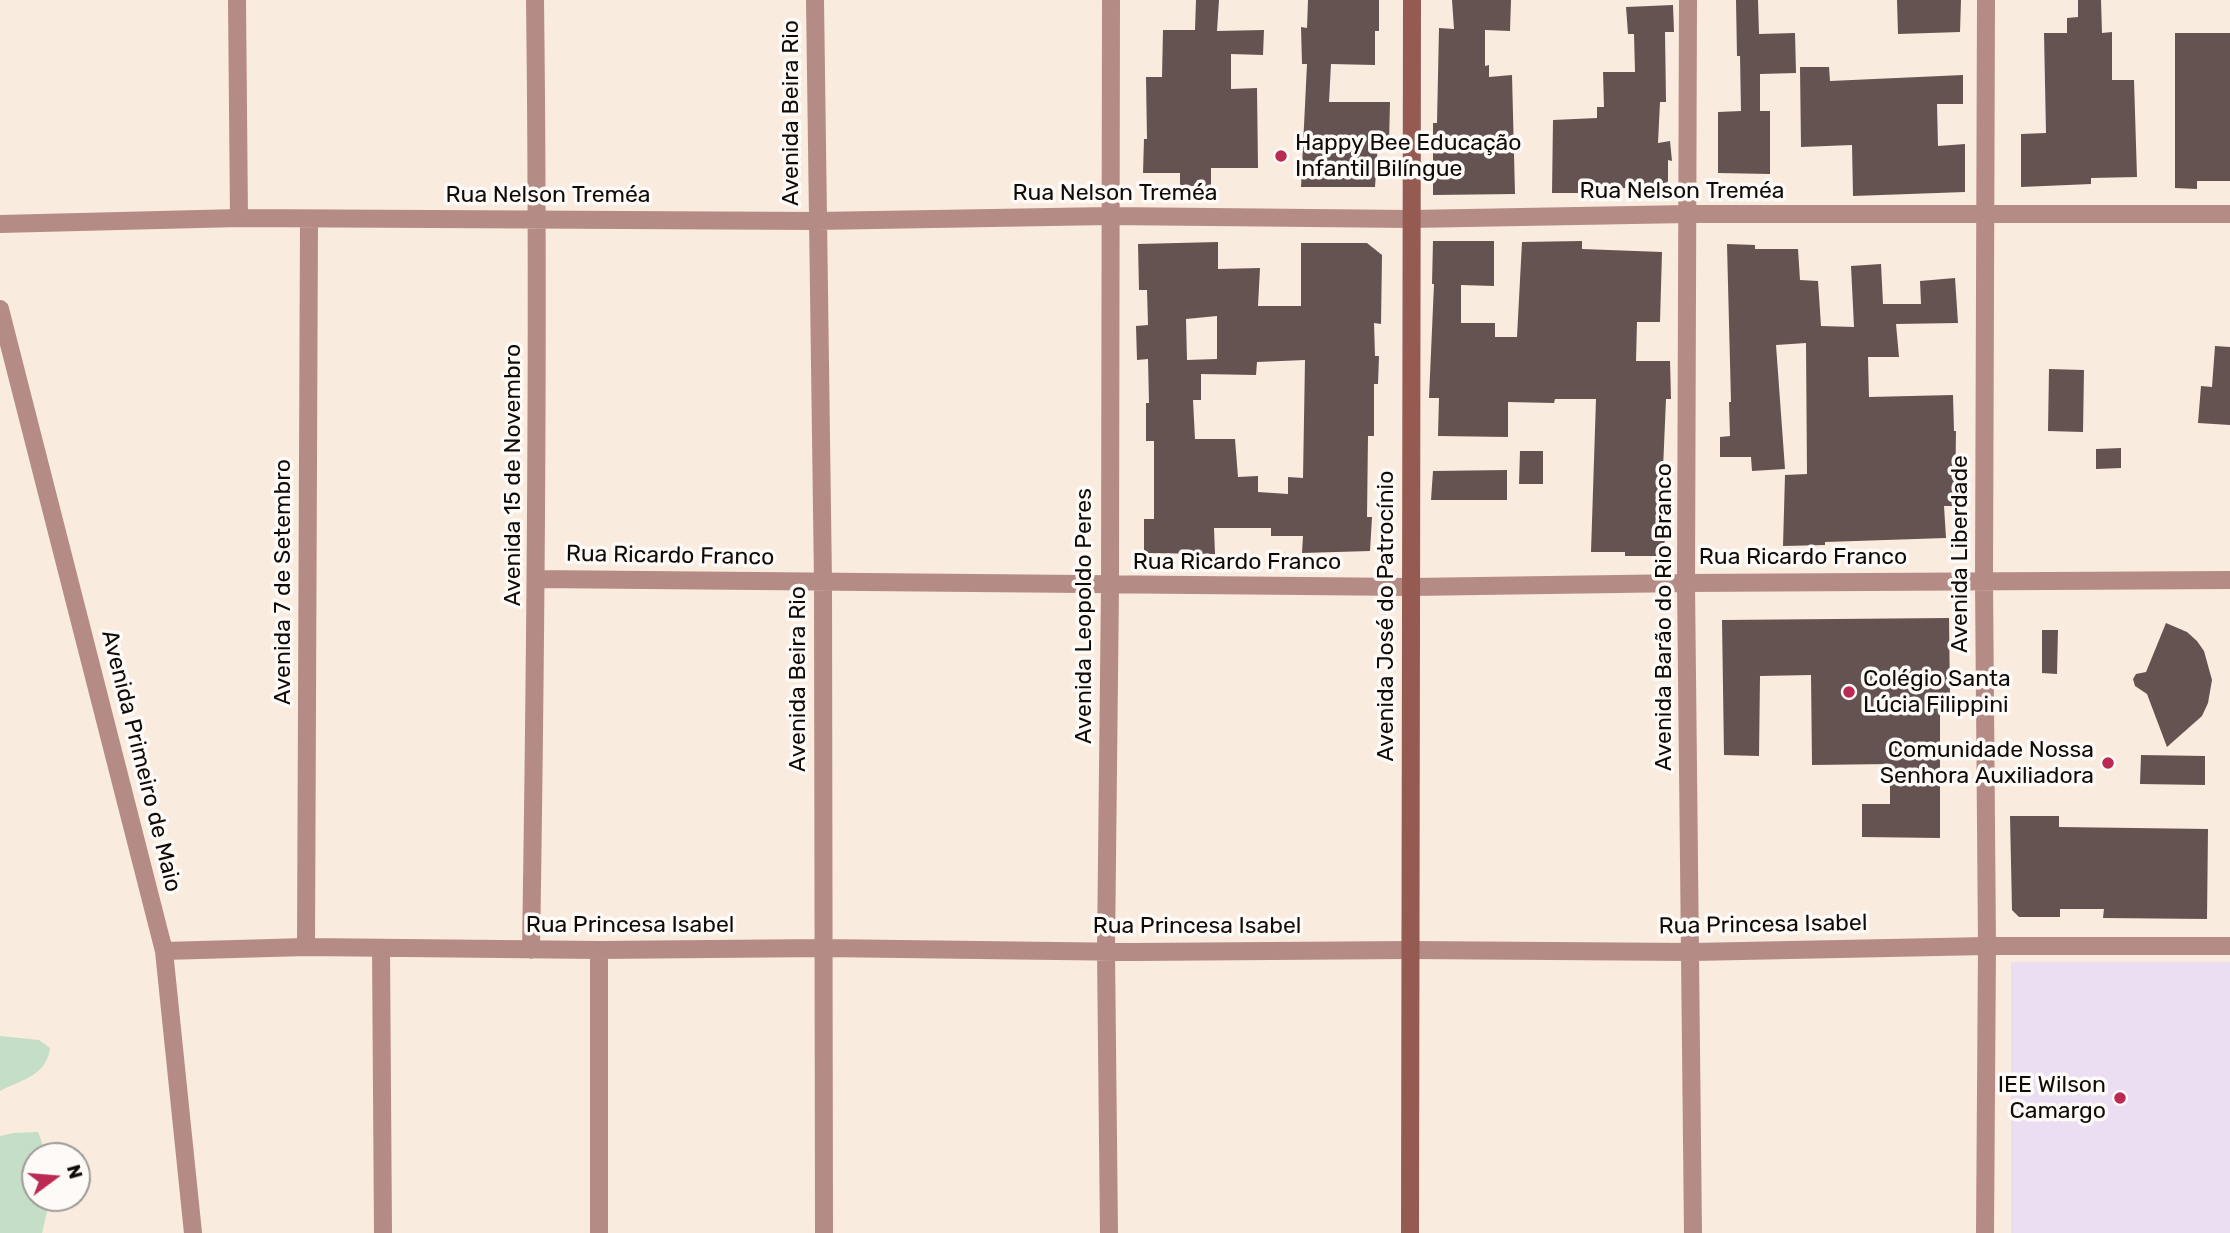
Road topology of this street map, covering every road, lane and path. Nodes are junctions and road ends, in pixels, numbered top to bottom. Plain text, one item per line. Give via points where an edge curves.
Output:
1 (237, 0) edge
2 (535, 0) edge
3 (815, 0) edge
4 (1111, 0) edge
5 (1412, 0) edge
6 (1688, 0) edge
7 (1986, 0) edge
8 (1688, 214) junction
9 (2230, 214) edge
10 (1984, 215) junction
11 (1109, 216) junction
12 (239, 218) junction
13 (309, 219) junction
14 (538, 219) junction
15 (1411, 219) junction
16 (816, 221) junction
17 (0, 223) edge
18 (0, 309) edge
19 (537, 579) junction
20 (2230, 580) edge
21 (1984, 581) junction
22 (822, 582) junction
23 (1686, 583) junction
24 (1110, 586) junction
25 (1411, 587) junction
26 (1987, 946) junction
27 (2230, 946) edge
28 (306, 947) junction
29 (381, 948) junction
30 (823, 948) junction
31 (531, 950) junction
32 (600, 950) junction
33 (1409, 950) junction
34 (163, 951) junction
35 (1106, 951) junction
36 (1692, 952) junction
37 (193, 1233) edge
38 (383, 1233) edge
39 (599, 1233) edge
40 (824, 1233) edge
41 (1109, 1233) edge
42 (1410, 1233) edge
43 (1693, 1233) edge
44 (1984, 1233) edge

1 - 12 street
2 - 14 street, Avenida 15 de Novembro
3 - 16 street, Avenida Beira Rio
4 - 11 street, Avenida Leopoldo Peres
5 - 15 street, Avenida José do Patrocínio
6 - 8 street, Avenida Barão do Rio Branco
7 - 10 street, Avenida Liberdade
8 - 10 street, Rua Nelson Treméa
8 - 15 street, Rua Nelson Treméa
8 - 23 street, Avenida Barão do Rio Branco
9 - 10 street, Rua Nelson Treméa
10 - 21 street, Avenida Liberdade
11 - 15 street, Rua Nelson Treméa
11 - 16 street, Rua Nelson Treméa
11 - 24 street, Avenida Leopoldo Peres
12 - 13 street, Rua Nelson Treméa
12 - 17 street, Rua Nelson Treméa
13 - 14 street, Rua Nelson Treméa
13 - 28 street, Avenida 7 de Setembro
14 - 16 street, Rua Nelson Treméa
14 - 19 street, Avenida 15 de Novembro
15 - 25 street, Avenida José do Patrocínio
16 - 22 street, Avenida Beira Rio
18 - 34 street, Avenida Primeiro de Maio
19 - 22 street, Rua Ricardo Franco
19 - 31 street, Avenida 15 de Novembro
20 - 21 street, Rua Ricardo Franco
21 - 23 street, Rua Ricardo Franco
21 - 26 street, Avenida Liberdade
22 - 24 street, Rua Ricardo Franco
22 - 30 street, Avenida Beira Rio
23 - 25 street, Rua Ricardo Franco
23 - 36 street, Avenida Barão do Rio Branco
24 - 25 street, Rua Ricardo Franco
24 - 35 street, Avenida Leopoldo Peres
25 - 33 street, Avenida José do Patrocínio
26 - 27 street, Rua Princesa Isabel
26 - 36 street, Rua Princesa Isabel
26 - 44 street, Avenida Liberdade
28 - 29 street, Rua Princesa Isabel
28 - 34 street, Rua Princesa Isabel
29 - 31 street, Rua Princesa Isabel
29 - 38 street
30 - 32 street, Rua Princesa Isabel
30 - 35 street, Rua Princesa Isabel
30 - 40 street, Avenida Beira Rio
31 - 32 street, Rua Princesa Isabel
32 - 39 street
33 - 35 street, Rua Princesa Isabel
33 - 36 street, Rua Princesa Isabel
33 - 42 street, Avenida José do Patrocínio
34 - 37 street, Avenida Primeiro de Maio
35 - 41 street, Avenida Leopoldo Peres
36 - 43 street, Avenida Barão do Rio Branco

